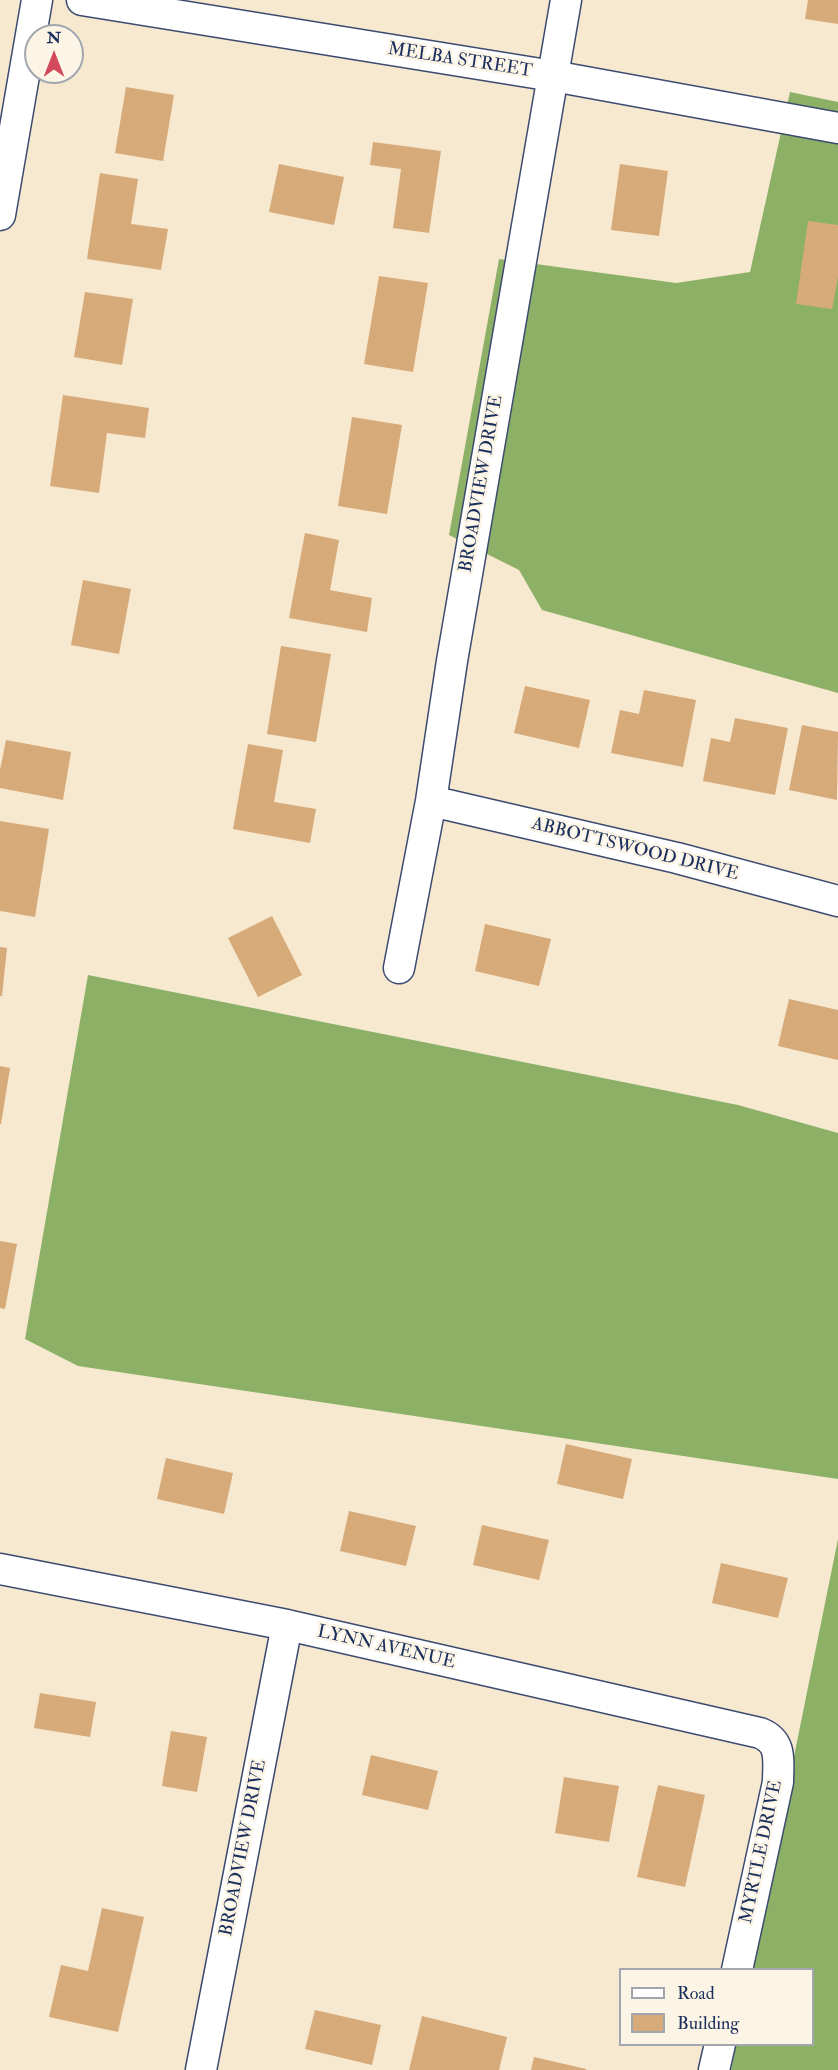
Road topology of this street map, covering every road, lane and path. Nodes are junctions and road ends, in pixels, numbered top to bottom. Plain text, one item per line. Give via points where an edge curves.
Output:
1 (37, 0) edge
2 (81, 0) edge
3 (566, 0) edge
4 (553, 76) junction
5 (838, 128) edge
6 (0, 215) edge
7 (431, 801) junction
8 (838, 901) edge
9 (399, 968) dead end
10 (0, 1569) edge
11 (287, 1625) junction
12 (770, 1737) joint
13 (737, 1968) edge
14 (720, 2046) edge
15 (201, 2070) edge
16 (714, 2070) edge

1 - 6 street
2 - 4 street, MELBA STREET
3 - 4 street, BROADVIEW DRIVE
4 - 5 street, MELBA STREET
4 - 7 street, BROADVIEW DRIVE
7 - 8 street, ABBOTTSWOOD DRIVE via 677,858
7 - 9 street, BROADVIEW DRIVE
10 - 11 street, LYNN AVENUE
11 - 12 street, LYNN AVENUE
11 - 15 street, BROADVIEW DRIVE
12 - 13 street, MYRTLE DRIVE via 778,1754 778,1782
14 - 16 street

